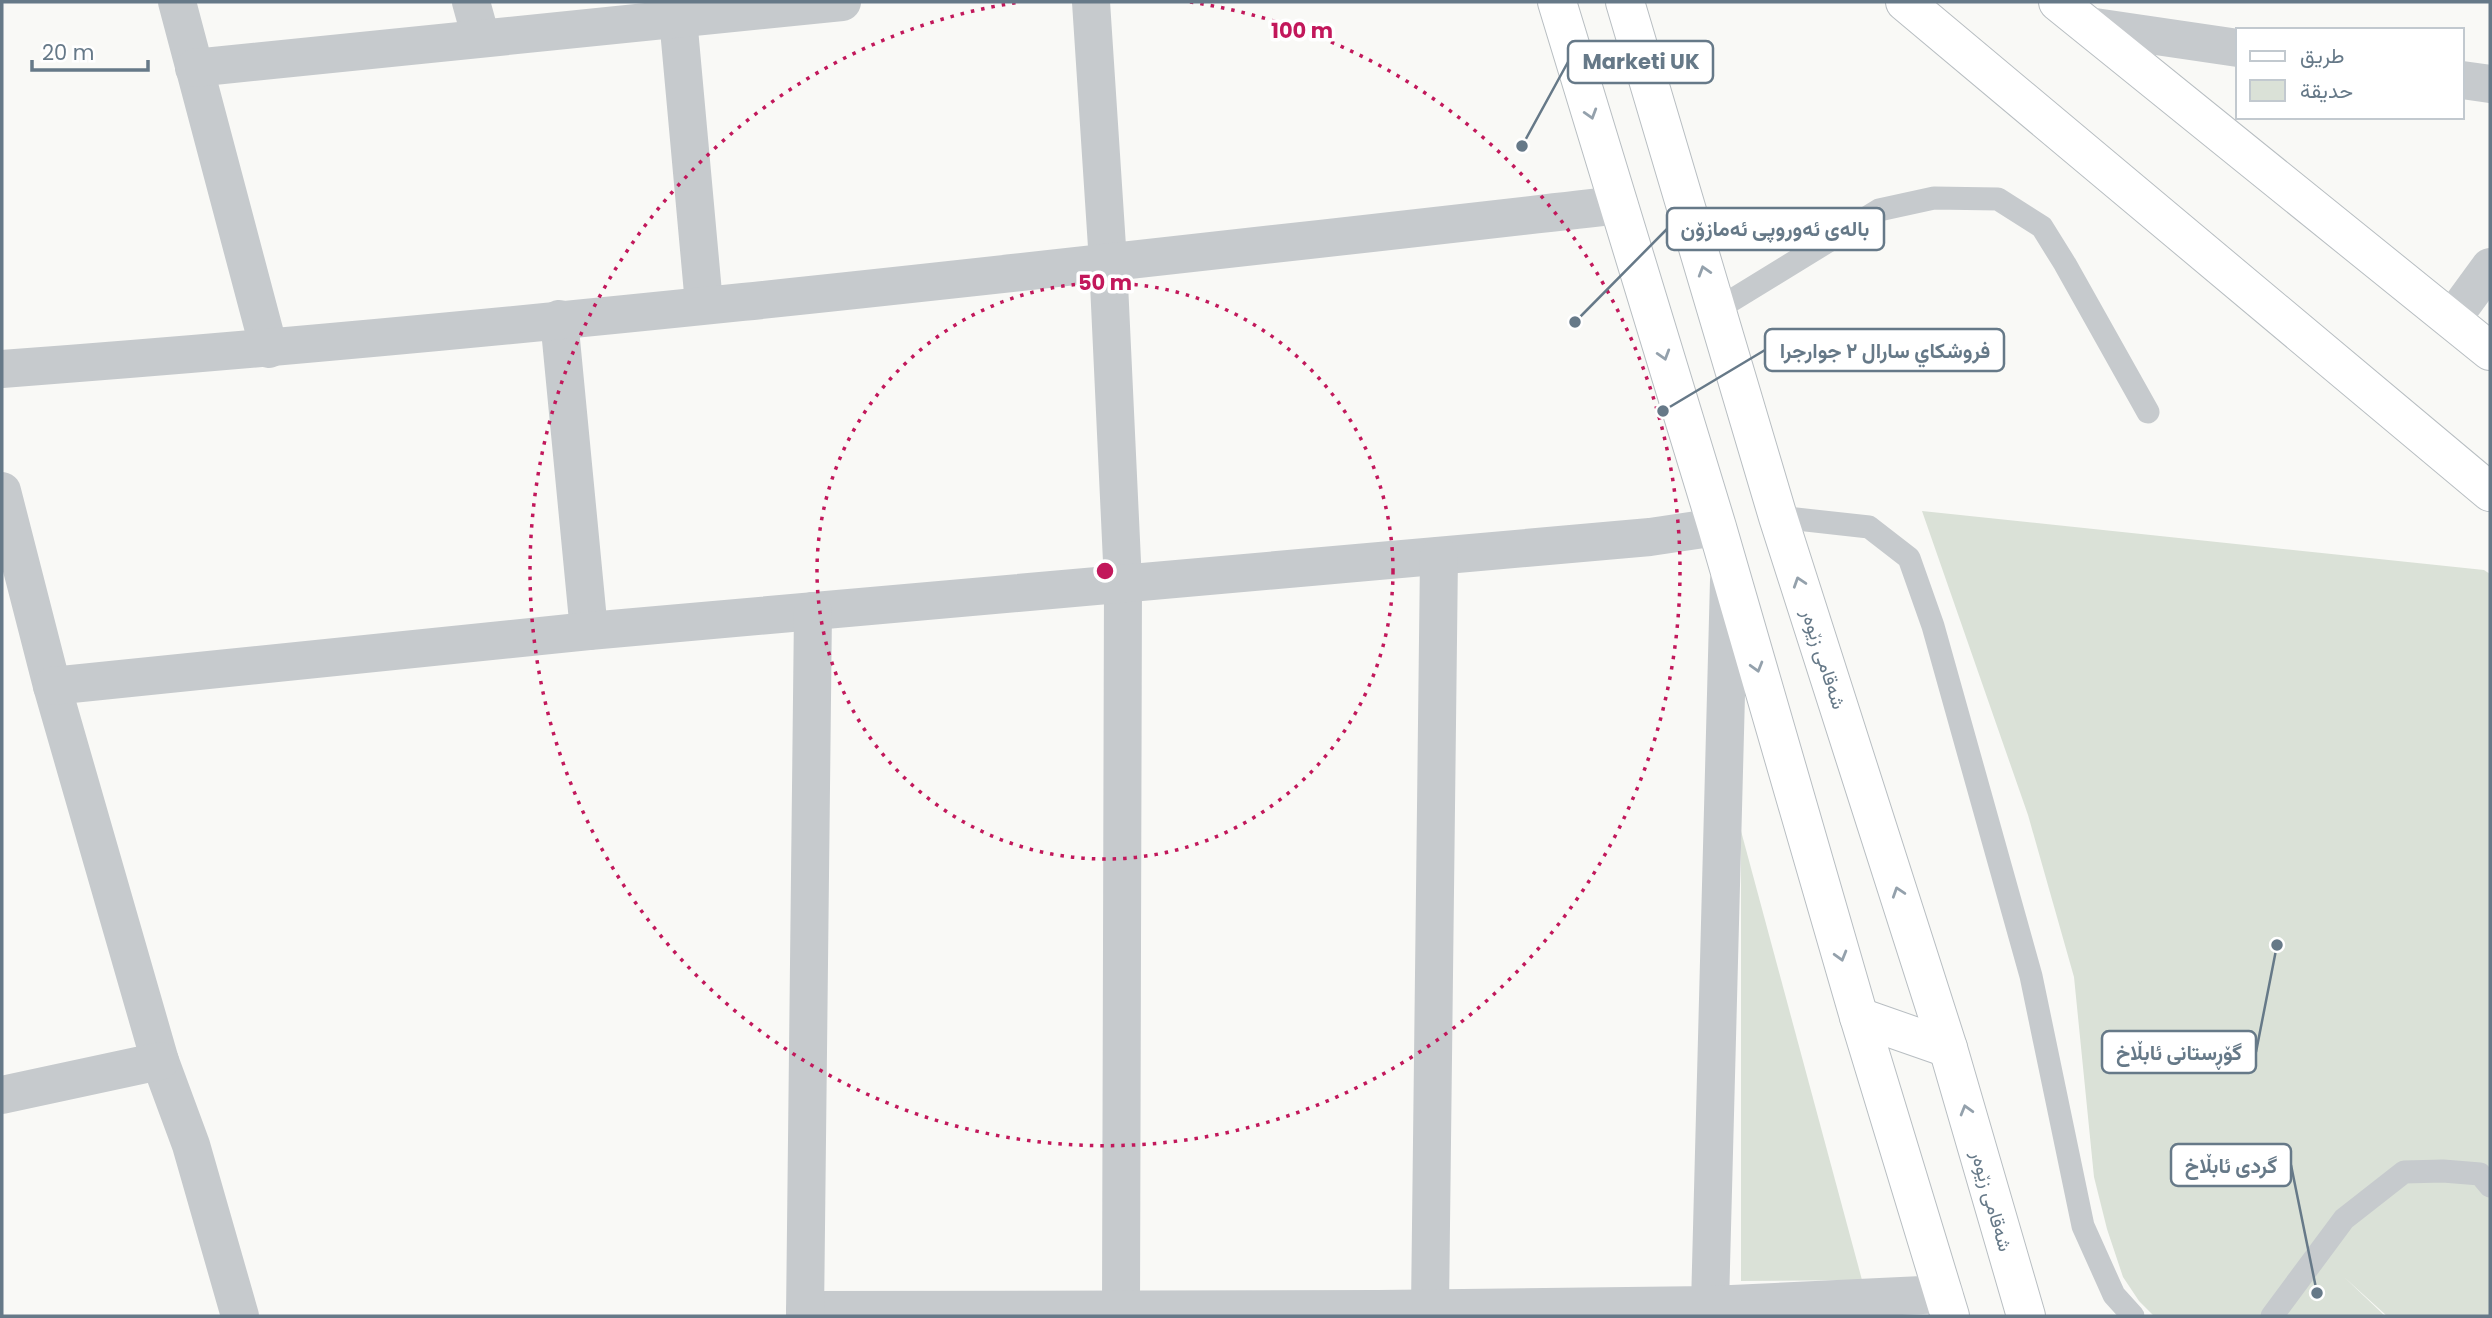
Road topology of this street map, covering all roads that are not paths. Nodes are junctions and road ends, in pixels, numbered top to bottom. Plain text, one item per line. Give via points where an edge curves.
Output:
1 (177, 2) edge
2 (471, 2) edge
3 (834, 2) edge
4 (842, 2) edge
5 (1091, 2) edge
6 (1557, 2) edge
7 (1625, 2) edge
8 (1905, 2) edge
9 (2058, 2) edge
10 (678, 18) junction
11 (2088, 26) junction
12 (481, 38) junction
13 (2236, 48) edge
14 (194, 68) junction
15 (2464, 80) edge
16 (2490, 84) edge
17 (1619, 205) junction
18 (1108, 262) junction
19 (2490, 267) edge
20 (704, 304) junction
21 (1716, 310) junction
22 (559, 319) junction
23 (2452, 319) junction
24 (268, 349) junction
25 (2490, 351) edge
26 (2, 369) edge
27 (2148, 412) dead end
28 (2, 491) edge
29 (2490, 492) edge
30 (1778, 517) junction
31 (1717, 527) junction
32 (1439, 556) junction
33 (1729, 569) junction
34 (1123, 583) junction
35 (813, 611) junction
36 (589, 631) junction
37 (52, 686) junction
38 (1859, 1017) junction
39 (1948, 1048) junction
40 (160, 1061) junction
41 (2, 1095) edge
42 (2490, 1186) edge
43 (1710, 1305) junction
44 (1947, 1305) edge
45 (1430, 1309) junction
46 (1121, 1310) junction
47 (805, 1313) edge
48 (1379, 1313) edge
49 (240, 1316) edge
50 (2026, 1316) edge
51 (2133, 1316) edge
52 (2272, 1316) edge

1 - 14 street
2 - 12 street
3 - 4 street
3 - 10 street
5 - 18 street
6 -> 17 main road
21 -> 7 main road, شەقامی زێوەر
8 - 29 main road
9 - 11 main road
10 - 12 street
10 - 20 street
11 - 13 street
11 - 23 main road
12 - 14 street
14 - 24 street
15 - 16 street
17 - 18 street
17 -> 31 main road
18 - 20 street
18 - 34 street
19 - 23 street
20 - 22 street
21 - 27 lane via 1880,210 1934,198 1998,198 2042,227
21 - 30 main road, شەقامی زێوەر
22 - 24 street
22 - 36 street
23 - 25 main road
24 - 26 street
28 - 37 street
39 -> 30 main road, شەقامی زێوەر
30 - 51 lane via 1869,527 1909,558 1933,626 2031,976 2083,1226 2114,1295
31 - 32 street
31 - 33 main road
32 - 34 street
32 - 45 street
33 -> 38 main road
33 - 43 street
34 - 35 street
34 - 46 street
35 - 36 street
35 - 47 street
36 - 37 street
37 - 40 street
38 - 39 main road
38 - 44 main road
50 -> 39 main road, شەقامی زێوەر
40 - 41 street
40 - 49 street via 191,1145
42 - 52 lane via 2480,1174 2404,1172 2344,1219
43 - 44 street
43 - 45 street
45 - 48 street
46 - 47 street
46 - 48 street

